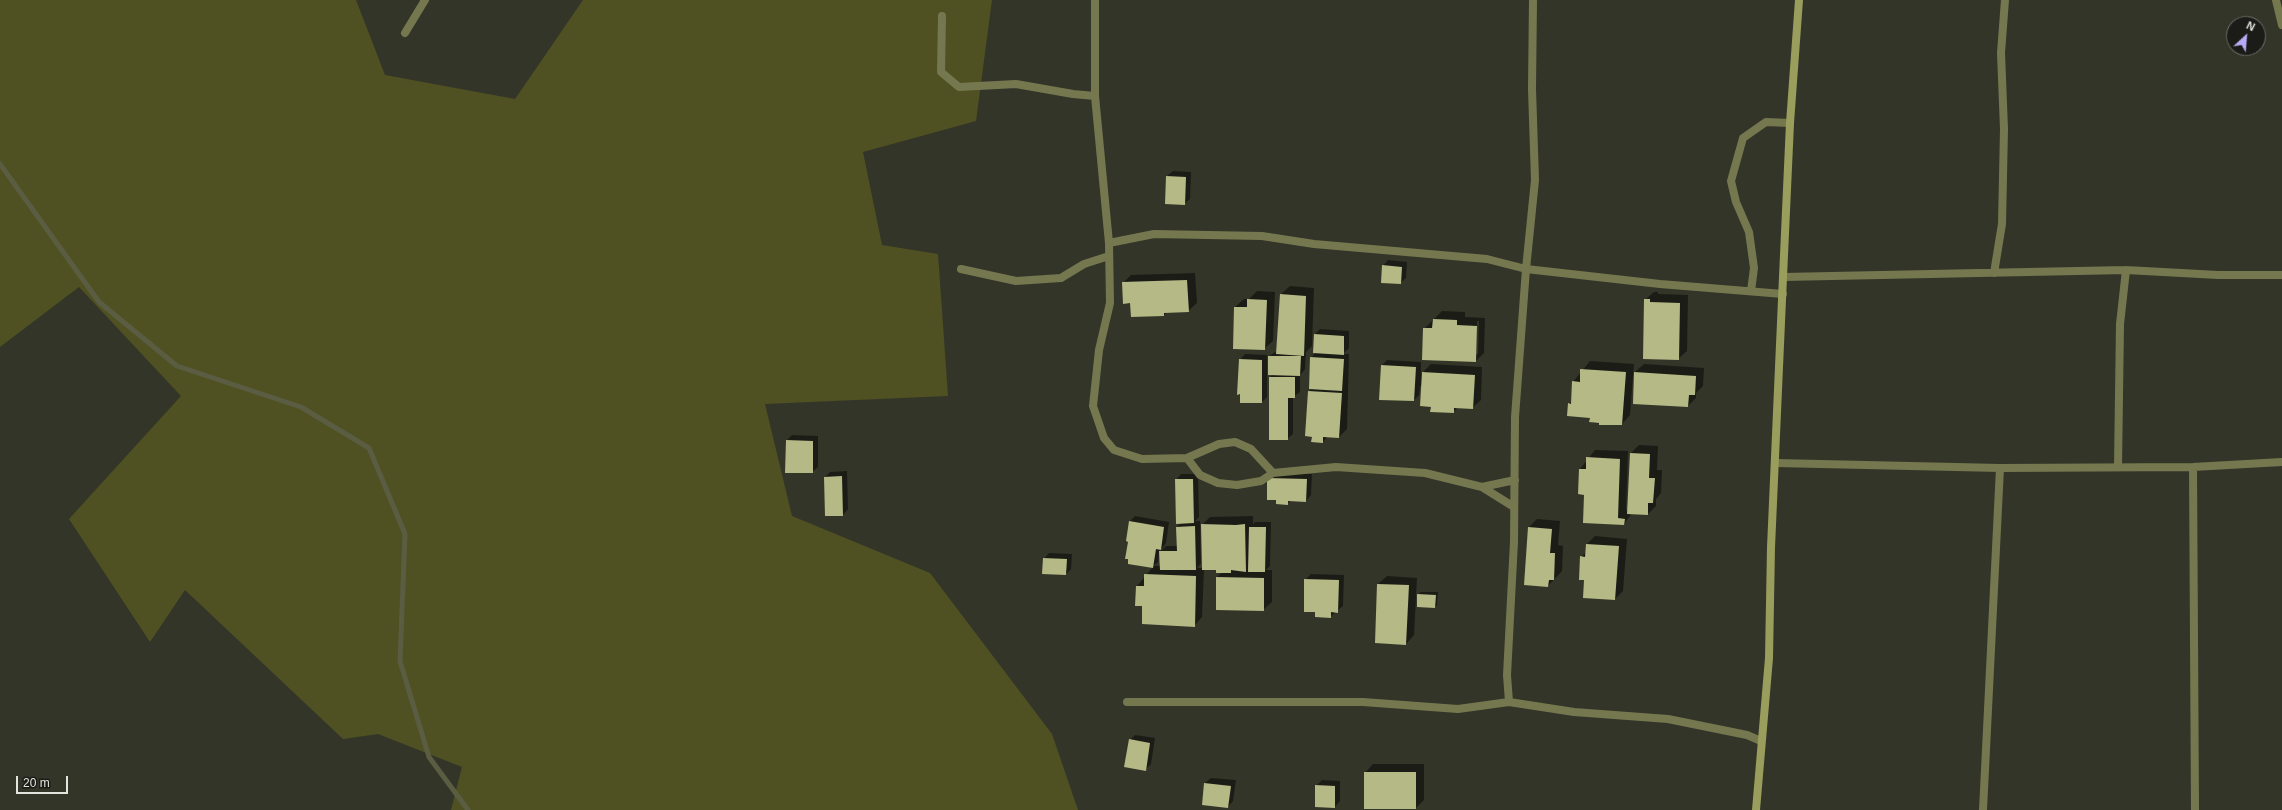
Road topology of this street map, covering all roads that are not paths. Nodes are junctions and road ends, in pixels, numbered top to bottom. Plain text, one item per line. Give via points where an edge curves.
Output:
1 (425, 0) edge
2 (1095, 0) edge
3 (1533, 0) edge
4 (1799, 0) edge
5 (2005, 0) edge
6 (2276, 0) edge
7 (942, 16) dead end
8 (2282, 25) edge
9 (405, 33) dead end
10 (1095, 96) junction
11 (1790, 123) junction
12 (1109, 243) junction
13 (1109, 256) junction
14 (961, 269) dead end
15 (1526, 269) junction
16 (2126, 270) junction
17 (1994, 273) junction
18 (2282, 275) edge
19 (1783, 277) junction
20 (1751, 291) junction
21 (1783, 294) junction
22 (1187, 458) junction
23 (2282, 462) edge
24 (1776, 463) junction
25 (2193, 466) junction
26 (2118, 467) junction
27 (2000, 468) junction
28 (1273, 473) junction
29 (1515, 480) junction
30 (1482, 487) junction
31 (1514, 507) junction
32 (1127, 702) dead end
33 (1509, 702) junction
34 (1761, 741) junction
35 (1756, 810) edge
36 (1983, 810) edge
37 (2195, 810) edge

1 - 9 street
2 - 10 street
3 - 15 street via 1534,180
4 - 11 street
5 - 17 street via 2001,53 2004,129 2002,224
6 - 8 street
7 - 10 street via 941,72 959,87 1016,84
10 - 12 street
11 - 19 street
11 - 20 street via 1766,122 1744,138 1731,181 1736,202 1749,232 1754,268
12 - 13 street
12 - 15 street via 1154,234 1262,236 1314,244 1487,259
13 - 14 street via 1084,264 1061,278 1016,281
13 - 22 street via 1110,303 1099,350 1093,406 1104,438 1114,450 1142,459
15 - 20 street
15 - 29 street via 1514,417
16 - 17 street
16 - 18 street via 2218,275
16 - 26 street via 2120,324
17 - 19 street
19 - 21 street
20 - 21 street
21 - 24 street
22 - 28 street via 1200,475 1218,484 1237,485 1261,481
22 - 28 street via 1219,444 1235,442 1251,449
23 - 25 street
24 - 27 street
24 - 34 street via 1768,658
25 - 26 street
25 - 37 street
26 - 27 street
27 - 36 street
28 - 30 street via 1336,467 1425,473
29 - 30 street
29 - 31 street
30 - 31 street
31 - 33 street via 1507,676
32 - 33 street via 1363,702 1458,708
33 - 34 street via 1574,712 1668,719 1748,735
34 - 35 street

